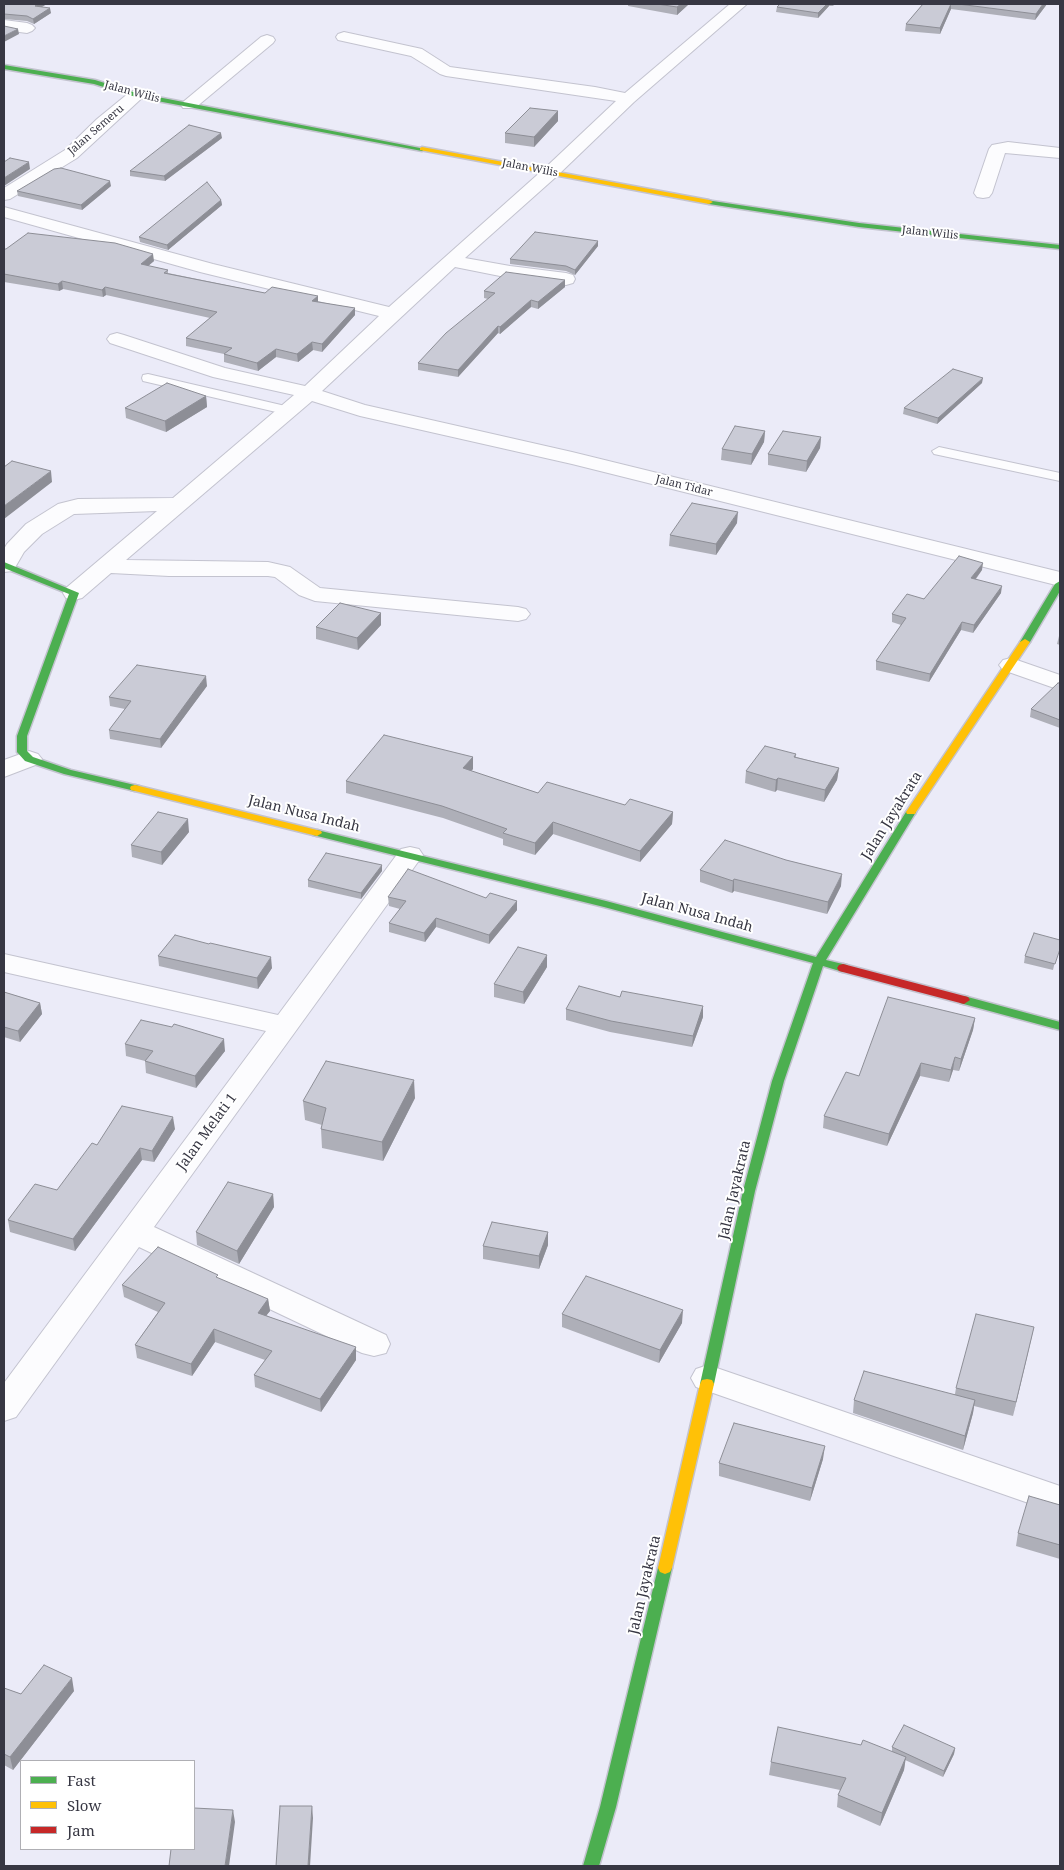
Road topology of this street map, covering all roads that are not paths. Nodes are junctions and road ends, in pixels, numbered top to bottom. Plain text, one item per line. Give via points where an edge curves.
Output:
1 (739, 4) edge
2 (4, 25) edge
3 (27, 28) dead end
4 (344, 37) dead end
5 (267, 40) dead end
6 (4, 67) edge
7 (136, 95) junction
8 (628, 99) junction
9 (189, 105) junction
10 (1060, 153) edge
11 (551, 172) junction
12 (983, 193) dead end
13 (4, 195) edge
14 (4, 212) edge
15 (1060, 247) edge
16 (452, 261) junction
17 (566, 279) edge
18 (393, 314) junction
19 (117, 339) dead end
20 (148, 378) dead end
21 (309, 393) junction
22 (288, 411) junction
23 (939, 451) dead end
24 (1060, 477) edge
25 (180, 504) junction
26 (4, 565) edge
27 (107, 566) junction
28 (1060, 579) edge
29 (1060, 584) edge
30 (74, 593) junction
31 (518, 614) dead end
32 (1011, 665) junction
33 (1060, 683) edge
34 (29, 759) junction
35 (4, 769) edge
36 (410, 855) junction
37 (819, 962) junction
38 (4, 963) edge
39 (284, 1026) junction
40 (1060, 1026) edge
41 (134, 1231) junction
42 (374, 1344) dead end
43 (708, 1378) junction
44 (4, 1408) edge
45 (1060, 1500) edge
46 (591, 1866) edge

1 - 8 street
2 - 3 street
4 - 8 street via 416,52 446,71
5 - 9 street
6 - 7 street, Jalan Wilis via 95,82
7 - 9 street, Jalan Wilis
7 - 13 street, Jalan Semeru via 71,154
8 - 11 street
9 - 11 street, Jalan Wilis
10 - 12 street via 1008,147 998,149
11 - 15 street, Jalan Wilis via 697,200 849,223
11 - 16 street
14 - 18 street via 207,268
16 - 17 street
16 - 18 street
18 - 21 street
19 - 21 street, Jalan Tidar via 220,373
20 - 22 lane
21 - 22 street
21 - 28 street, Jalan Tidar via 360,410 572,458
22 - 25 street
23 - 24 lane
25 - 26 street via 86,505 66,509 34,529 14,549
25 - 27 street
26 - 30 street
27 - 30 street
27 - 31 street via 268,569 282,572 315,594
29 - 32 street, Jalan Jayakrata
30 - 34 street via 22,736 22,752
32 - 33 street
32 - 37 street, Jalan Jayakrata via 923,792
34 - 35 street
34 - 36 street, Jalan Nusa Indah via 68,772
36 - 37 street, Jalan Nusa Indah
36 - 39 street, Jalan Melati 1
37 - 40 street, Jalan Nusa Indah
37 - 43 street, Jalan Jayakrata via 778,1080 749,1191
38 - 39 street
39 - 41 street, Jalan Melati 1
41 - 42 street
41 - 44 street, Jalan Melati 1
43 - 45 street
43 - 46 street, Jalan Jayakrata via 610,1798

